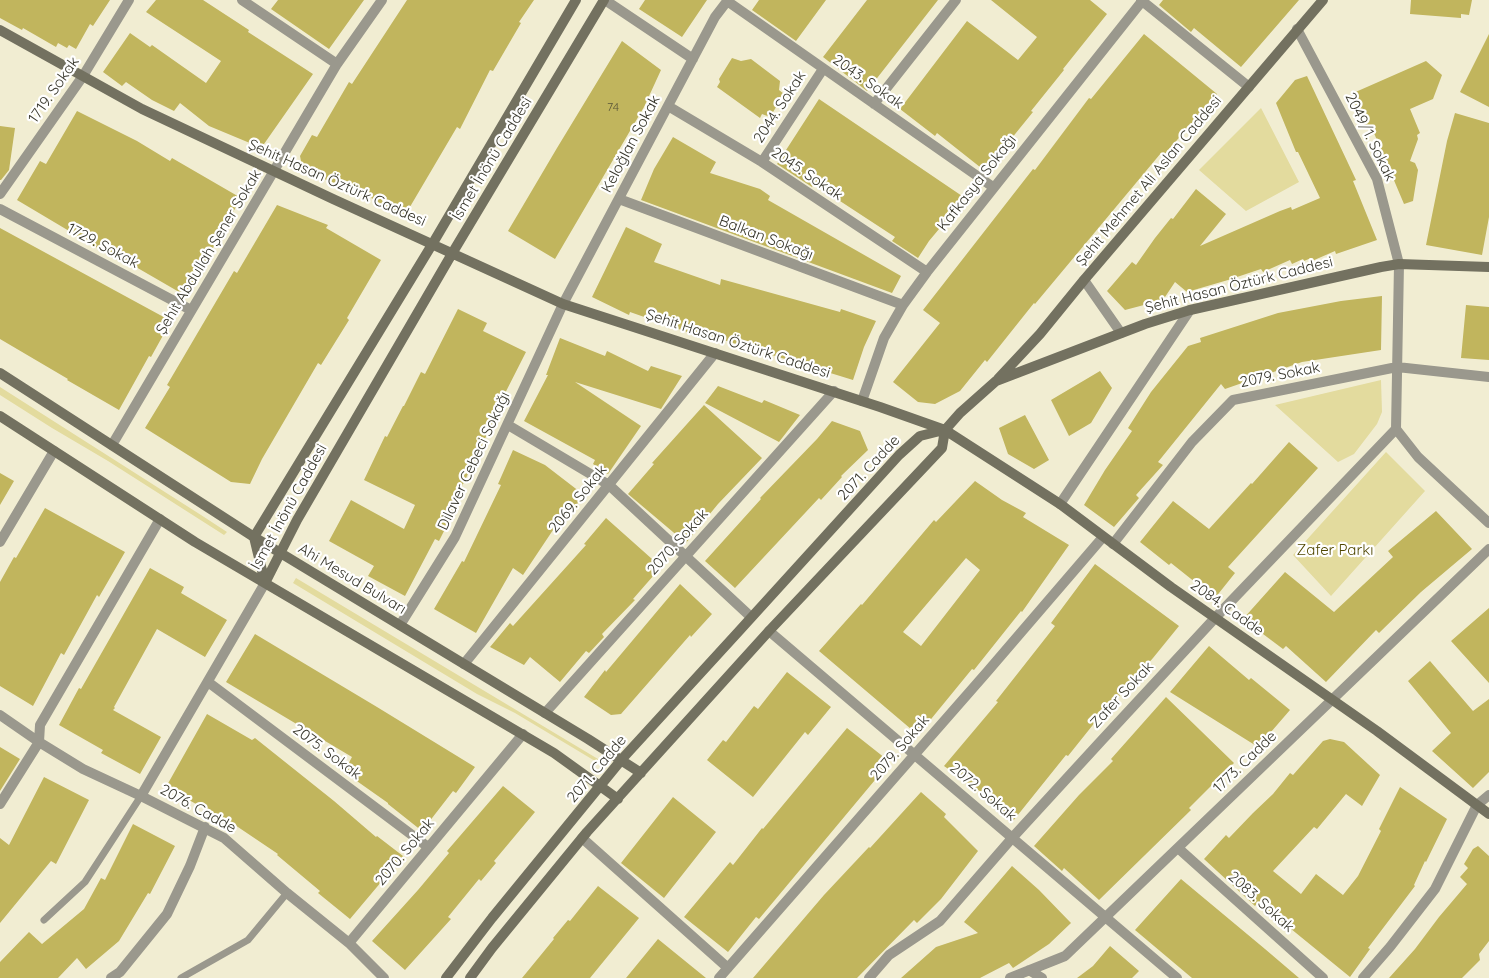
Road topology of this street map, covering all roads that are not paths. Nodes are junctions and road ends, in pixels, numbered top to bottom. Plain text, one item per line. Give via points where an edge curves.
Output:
1 (129, 0) edge
2 (242, 0) edge
3 (382, 0) edge
4 (576, 0) edge
5 (605, 0) edge
6 (956, 0) edge
7 (1142, 0) edge
8 (1323, 0) edge
9 (727, 1) edge
10 (258, 4) edge
11 (1297, 29) junction
12 (0, 30) edge
13 (693, 59) junction
14 (337, 64) junction
15 (823, 69) junction
16 (83, 76) junction
17 (1249, 87) junction
18 (874, 104) junction
19 (668, 106) junction
20 (762, 162) junction
21 (274, 171) junction
22 (3, 182) edge
23 (993, 187) junction
24 (0, 194) edge
25 (618, 199) junction
26 (0, 209) edge
27 (433, 243) junction
28 (453, 252) junction
29 (1399, 264) junction
30 (1489, 267) edge
31 (926, 272) junction
32 (1084, 280) junction
33 (563, 304) junction
34 (903, 305) junction
35 (191, 310) junction
36 (1190, 310) junction
37 (1121, 333) junction
38 (715, 353) junction
39 (1397, 367) junction
40 (0, 373) edge
41 (1489, 377) edge
42 (996, 382) junction
43 (834, 392) junction
44 (862, 401) junction
45 (0, 416) edge
46 (508, 425) junction
47 (1396, 429) junction
48 (945, 430) junction
49 (112, 445) junction
50 (54, 451) junction
51 (609, 485) junction
52 (1060, 504) junction
53 (160, 519) junction
54 (1489, 523) edge
55 (1103, 536) junction
56 (254, 537) junction
57 (0, 542) edge
58 (1113, 544) junction
59 (1489, 550) edge
60 (280, 553) junction
61 (686, 557) junction
62 (265, 583) junction
63 (751, 617) junction
64 (1215, 618) junction
65 (400, 626) junction
66 (769, 631) junction
67 (464, 664) junction
68 (208, 682) junction
69 (1331, 700) junction
70 (546, 713) junction
71 (0, 715) edge
72 (523, 734) junction
73 (39, 742) junction
74 (915, 754) junction
75 (622, 759) junction
76 (641, 773) junction
77 (601, 786) junction
78 (1489, 795) edge
79 (141, 796) junction
80 (618, 799) junction
81 (0, 804) edge
82 (1477, 805) junction
83 (1489, 814) edge
84 (205, 827) junction
85 (1013, 837) junction
86 (582, 838) junction
87 (428, 847) junction
88 (1178, 848) junction
89 (287, 893) junction
90 (1106, 916) junction
91 (44, 920) dead end
92 (349, 943) junction
93 (728, 968) junction
94 (1028, 970) junction
95 (192, 975) edge
96 (111, 978) edge
97 (181, 978) edge
98 (384, 978) edge
99 (446, 978) edge
100 (470, 978) edge
101 (719, 978) edge
102 (869, 978) edge
103 (1010, 978) edge
104 (1042, 978) edge
105 (1177, 978) edge
106 (1324, 978) edge
107 (1363, 978) edge

1 - 16 street, 1719. Sokak
2 - 10 street
3 - 14 street, Şehit Abdullah Şener Sokak
4 - 27 street, İsmet İnönü Caddesi
5 - 13 street
5 - 28 street, İsmet İnönü Caddesi
6 - 18 street
7 - 17 street
7 - 23 street, Kafkasya Sokağı
8 - 11 street, Şehit Mehmet Ali Aslan Caddesi
9 - 13 street, Keloğlan Sokak
9 - 15 street, 2043. Sokak
10 - 14 street
11 - 17 street, Şehit Mehmet Ali Aslan Caddesi
11 - 29 street, 2049/1. Sokak via 1377,178
12 - 16 street, Şehit Hasan Öztürk Caddesi
13 - 19 street, Keloğlan Sokak
14 - 21 street, Şehit Abdullah Şener Sokak
15 - 18 street, 2043. Sokak
15 - 20 street, 2044. Sokak
16 - 21 street, Şehit Hasan Öztürk Caddesi via 142,109
16 - 22 street, 1719. Sokak
17 - 32 street, Şehit Mehmet Ali Aslan Caddesi
18 - 23 street, 2043. Sokak
19 - 20 street, 2045. Sokak
19 - 25 street, Keloğlan Sokak
20 - 31 street, 2045. Sokak
21 - 27 street, Şehit Hasan Öztürk Caddesi
21 - 35 street, Şehit Abdullah Şener Sokak
22 - 24 street, 1719. Sokak
23 - 31 street, Kafkasya Sokağı
25 - 33 street, Keloğlan Sokak
25 - 34 street, Balkan Sokağı
26 - 35 street, 1729. Sokak
27 - 28 street, Şehit Hasan Öztürk Caddesi
27 - 56 street, İsmet İnönü Caddesi
28 - 33 street, Şehit Hasan Öztürk Caddesi
28 - 60 street, İsmet İnönü Caddesi
29 - 30 street, Şehit Hasan Öztürk Caddesi
29 - 36 street, Şehit Hasan Öztürk Caddesi
29 - 39 street, 2049/1. Sokak
31 - 34 street, Kafkasya Sokağı
32 - 37 street
32 - 42 street, Şehit Mehmet Ali Aslan Caddesi
33 - 38 street, Şehit Hasan Öztürk Caddesi
33 - 46 street, Dilaver Cebeci Sokağı
34 - 44 street, Kafkasya Sokağı via 884,338
35 - 49 street, Şehit Abdullah Şener Sokak
36 - 37 street, Şehit Hasan Öztürk Caddesi
36 - 52 street
37 - 42 street, Şehit Hasan Öztürk Caddesi
38 - 43 street, Şehit Hasan Öztürk Caddesi
38 - 51 street, 2069. Sokak
39 - 41 street, 2079. Sokak
39 - 47 street, 2049/1. Sokak
39 - 58 street, 2079. Sokak via 1233,400 1192,442
40 - 49 street, Ahi Mesud Bulvarı
42 - 48 street, Şehit Hasan Öztürk Caddesi
43 - 44 street, Şehit Hasan Öztürk Caddesi
43 - 61 street, 2070. Sokak
44 - 48 street, Şehit Hasan Öztürk Caddesi
45 - 50 street
46 - 51 street
46 - 65 street, Dilaver Cebeci Sokağı via 455,537
47 - 54 street via 1418,457
47 - 64 street, Zafer Sokak
48 - 52 street, 2084. Cadde
48 - 63 street, 2071. Cadde via 920,436 900,455
48 - 66 street via 942,448
49 - 56 street, Ahi Mesud Bulvarı
50 - 53 street
50 - 57 street
51 - 61 street
51 - 67 street, 2069. Sokak
52 - 55 street, 2084. Cadde
53 - 62 street
53 - 73 street via 40,725
55 - 58 street, 2084. Cadde
55 - 74 street, 2079. Sokak
56 - 60 street, Ahi Mesud Bulvarı
56 - 62 street, İsmet İnönü Caddesi
58 - 64 street, 2084. Cadde
59 - 69 street, 1773. Cadde
60 - 62 street, İsmet İnönü Caddesi
60 - 65 street, Ahi Mesud Bulvarı
61 - 63 street
61 - 70 street, 2070. Sokak
62 - 68 street
62 - 72 street
63 - 75 street, 2071. Cadde
64 - 69 street, 2084. Cadde
64 - 85 street, Zafer Sokak
65 - 67 street, Ahi Mesud Bulvarı
66 - 74 street, 2072. Sokak
66 - 76 street
67 - 70 street, Ahi Mesud Bulvarı
68 - 79 street
68 - 87 street, 2075. Sokak
69 - 82 street, 2084. Cadde
69 - 88 street, 1773. Cadde
70 - 75 street, Ahi Mesud Bulvarı
71 - 73 street, 2076. Cadde
72 - 77 street
72 - 87 street, 2070. Sokak
73 - 79 street, 2076. Cadde via 83,769
73 - 81 street
74 - 85 street, 2072. Sokak
74 - 93 street, 2079. Sokak
75 - 76 street, Ahi Mesud Bulvarı
75 - 77 street, 2071. Cadde
76 - 80 street
77 - 80 street
77 - 99 street, 2071. Cadde
78 - 82 street
79 - 84 street, 2076. Cadde
79 - 91 lane via 85,882
80 - 86 street
82 - 83 street, 2084. Cadde
82 - 107 street via 1435,889
84 - 89 street, 2076. Cadde via 224,838
84 - 96 street via 167,914 120,972
85 - 90 street, 2072. Sokak
85 - 102 street, Zafer Sokak via 940,921 889,955
86 - 93 street
86 - 100 street
87 - 92 street, 2070. Sokak
88 - 90 street, 1773. Cadde
88 - 106 street, 2083. Sokak
89 - 92 street, 2076. Cadde
89 - 95 lane via 248,940
90 - 94 street, 1773. Cadde via 1065,956
90 - 105 street, 2072. Sokak
92 - 98 street, 2076. Cadde
93 - 101 street, 2079. Sokak
94 - 103 street, 1773. Cadde
94 - 104 street
95 - 97 lane

